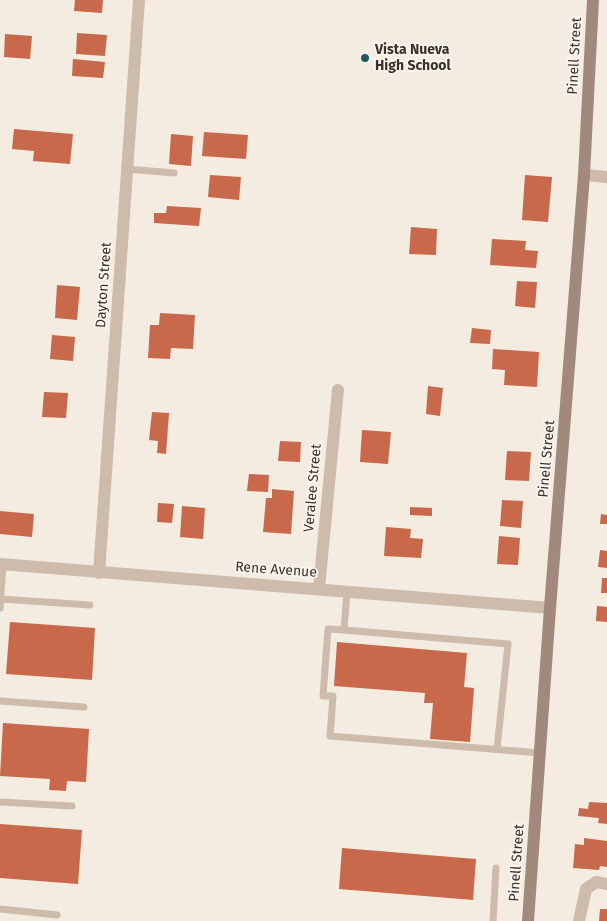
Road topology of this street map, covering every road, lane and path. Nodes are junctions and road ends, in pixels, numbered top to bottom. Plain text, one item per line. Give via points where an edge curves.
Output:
1 (139, 0) edge
2 (593, 0) edge
3 (127, 169) junction
4 (174, 173) dead end
5 (584, 175) junction
6 (607, 177) edge
7 (338, 390) dead end
8 (2, 564) edge
9 (99, 573) junction
10 (319, 588) junction
11 (347, 591) junction
12 (1, 599) edge
13 (90, 605) dead end
14 (0, 608) edge
15 (550, 608) junction
16 (344, 630) junction
17 (0, 701) edge
18 (84, 707) dead end
19 (497, 749) junction
20 (540, 753) junction
21 (0, 802) edge
22 (72, 806) dead end
23 (496, 868) dead end
24 (607, 884) edge
25 (0, 909) edge
26 (57, 915) dead end
27 (493, 921) edge
28 (528, 921) edge
29 (579, 921) edge

1 - 3 street, Dayton Street
2 - 5 street, Pinell Street
3 - 4 lane
3 - 9 street, Dayton Street
5 - 6 street
5 - 15 street, Pinell Street
7 - 10 street, Veralee Street
8 - 9 street, Rene Avenue
8 - 12 lane
9 - 10 street, Rene Avenue
10 - 11 street, Rene Avenue
11 - 15 street, Rene Avenue
11 - 16 lane
12 - 13 lane
12 - 14 lane
15 - 20 street, Pinell Street
16 - 19 lane via 508,644
16 - 19 lane via 328,629 323,696 333,696 330,736
17 - 18 lane
19 - 20 lane
20 - 28 street, Pinell Street
21 - 22 lane
23 - 27 lane
24 - 29 street via 596,882 586,889
25 - 26 lane

